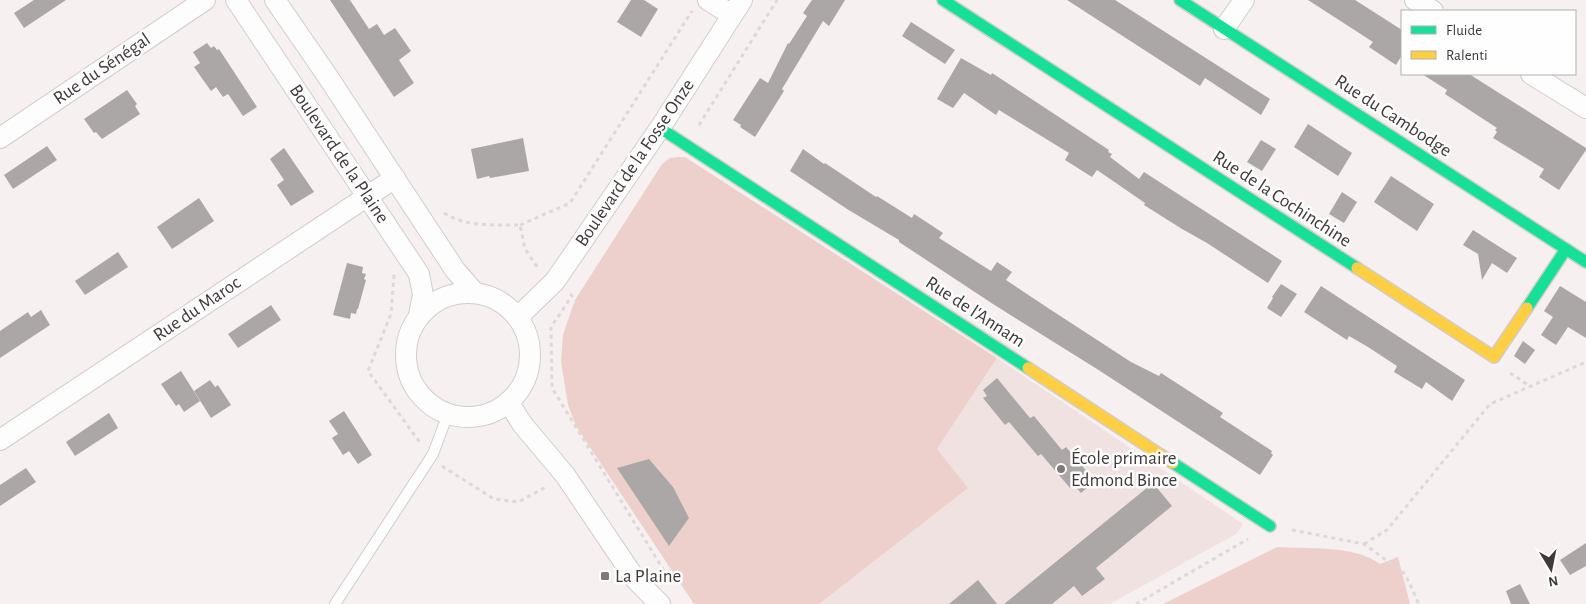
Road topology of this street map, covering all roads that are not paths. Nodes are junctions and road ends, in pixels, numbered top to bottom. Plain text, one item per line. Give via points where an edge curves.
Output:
1 (205, 0) edge
2 (236, 0) edge
3 (274, 0) edge
4 (943, 0) edge
5 (1180, 0) edge
6 (1244, 0) edge
7 (1415, 0) edge
8 (701, 4) edge
9 (737, 8) edge
10 (1431, 10) edge
11 (1224, 29) junction
12 (326, 74) junction
13 (1533, 75) edge
14 (298, 93) junction
15 (1586, 108) edge
16 (660, 128) junction
17 (0, 138) edge
18 (395, 178) junction
19 (367, 195) junction
20 (1566, 249) junction
21 (1586, 262) edge
22 (475, 292) junction
23 (419, 315) junction
24 (518, 317) junction
25 (508, 402) junction
26 (448, 414) junction
27 (0, 440) edge
28 (1270, 526) road end
29 (335, 604) edge
30 (660, 604) edge

1 - 17 street, Rue du Sénégal
2 - 14 street, Boulevard de la Plaine
3 - 12 street, Boulevard de la Plaine
4 - 20 street, Rue de la Cochinchine via 1494,357
5 - 11 street, Rue du Cambodge
6 - 11 street
7 - 10 street
8 - 9 street
9 - 16 street, Boulevard de la Fosse Onze
11 - 20 street, Rue du Cambodge
12 - 14 street
12 - 18 street, Boulevard de la Plaine
13 - 15 street
14 - 19 street, Boulevard de la Plaine
16 - 24 street, Boulevard de la Fosse Onze via 555,281
16 - 28 street, Rue de l'Annam
18 - 19 street, Rue du Maroc
18 - 22 street, Boulevard de la Plaine via 455,270
19 - 23 street, Boulevard de la Plaine via 419,274 423,295
19 - 27 street, Rue du Maroc
20 - 21 street, Rue du Cambodge
22 - 23 street via 454,293 435,301
22 - 24 street via 506,305
23 - 26 street via 406,344 405,360 412,384 427,403
24 - 25 street via 527,334 530,352 528,371
25 - 26 street via 490,413 469,417
25 - 30 street via 565,475 636,580
26 - 29 lane via 431,458

